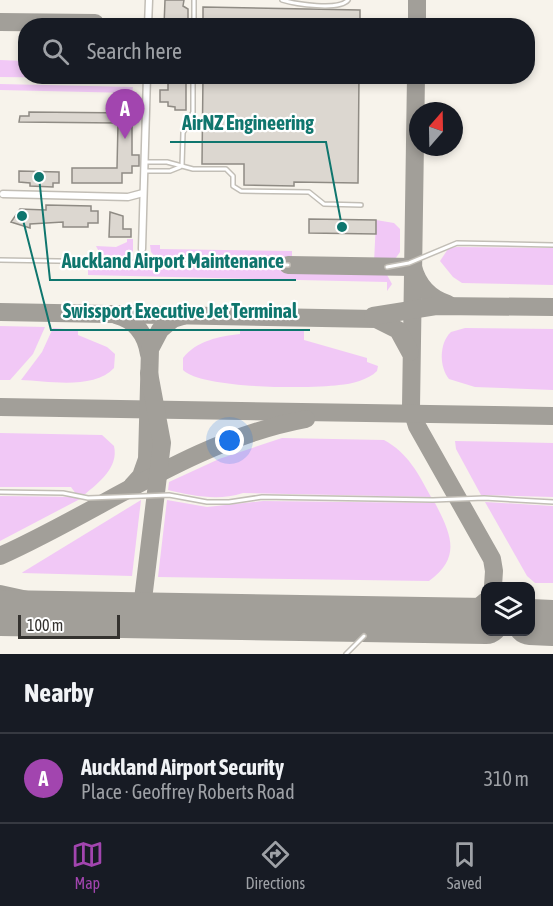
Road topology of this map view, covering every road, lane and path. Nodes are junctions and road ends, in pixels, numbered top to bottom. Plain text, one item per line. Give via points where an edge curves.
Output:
1 (149, 0) edge
2 (194, 0) edge
3 (282, 0) edge
4 (348, 0) edge
5 (148, 18) edge
6 (194, 18) edge
7 (147, 84) edge
8 (193, 84) edge
9 (146, 162) junction
10 (182, 166) junction
11 (146, 171) junction
12 (143, 193) junction
13 (1, 194) edge
14 (361, 205) dead end
15 (553, 244) edge
16 (142, 249) dead end
17 (0, 260) edge
18 (288, 265) dead end
19 (387, 267) dead end
20 (0, 492) edge
21 (553, 502) edge
22 (364, 636) dead end
23 (346, 654) edge

1 - 5 street
2 - 6 lane
3 - 4 lane via 298,5 341,5
7 - 9 street
8 - 10 lane via 193,112 183,133
9 - 10 lane
9 - 11 street
10 - 11 lane via 170,171
10 - 14 lane via 229,170 233,186 241,191 309,192 324,204
11 - 12 street
12 - 13 street via 128,197
12 - 16 street
15 - 19 lane via 456,243 409,263
17 - 18 lane
20 - 21 lane via 66,493 88,498 169,495 207,502 262,497
22 - 23 lane

